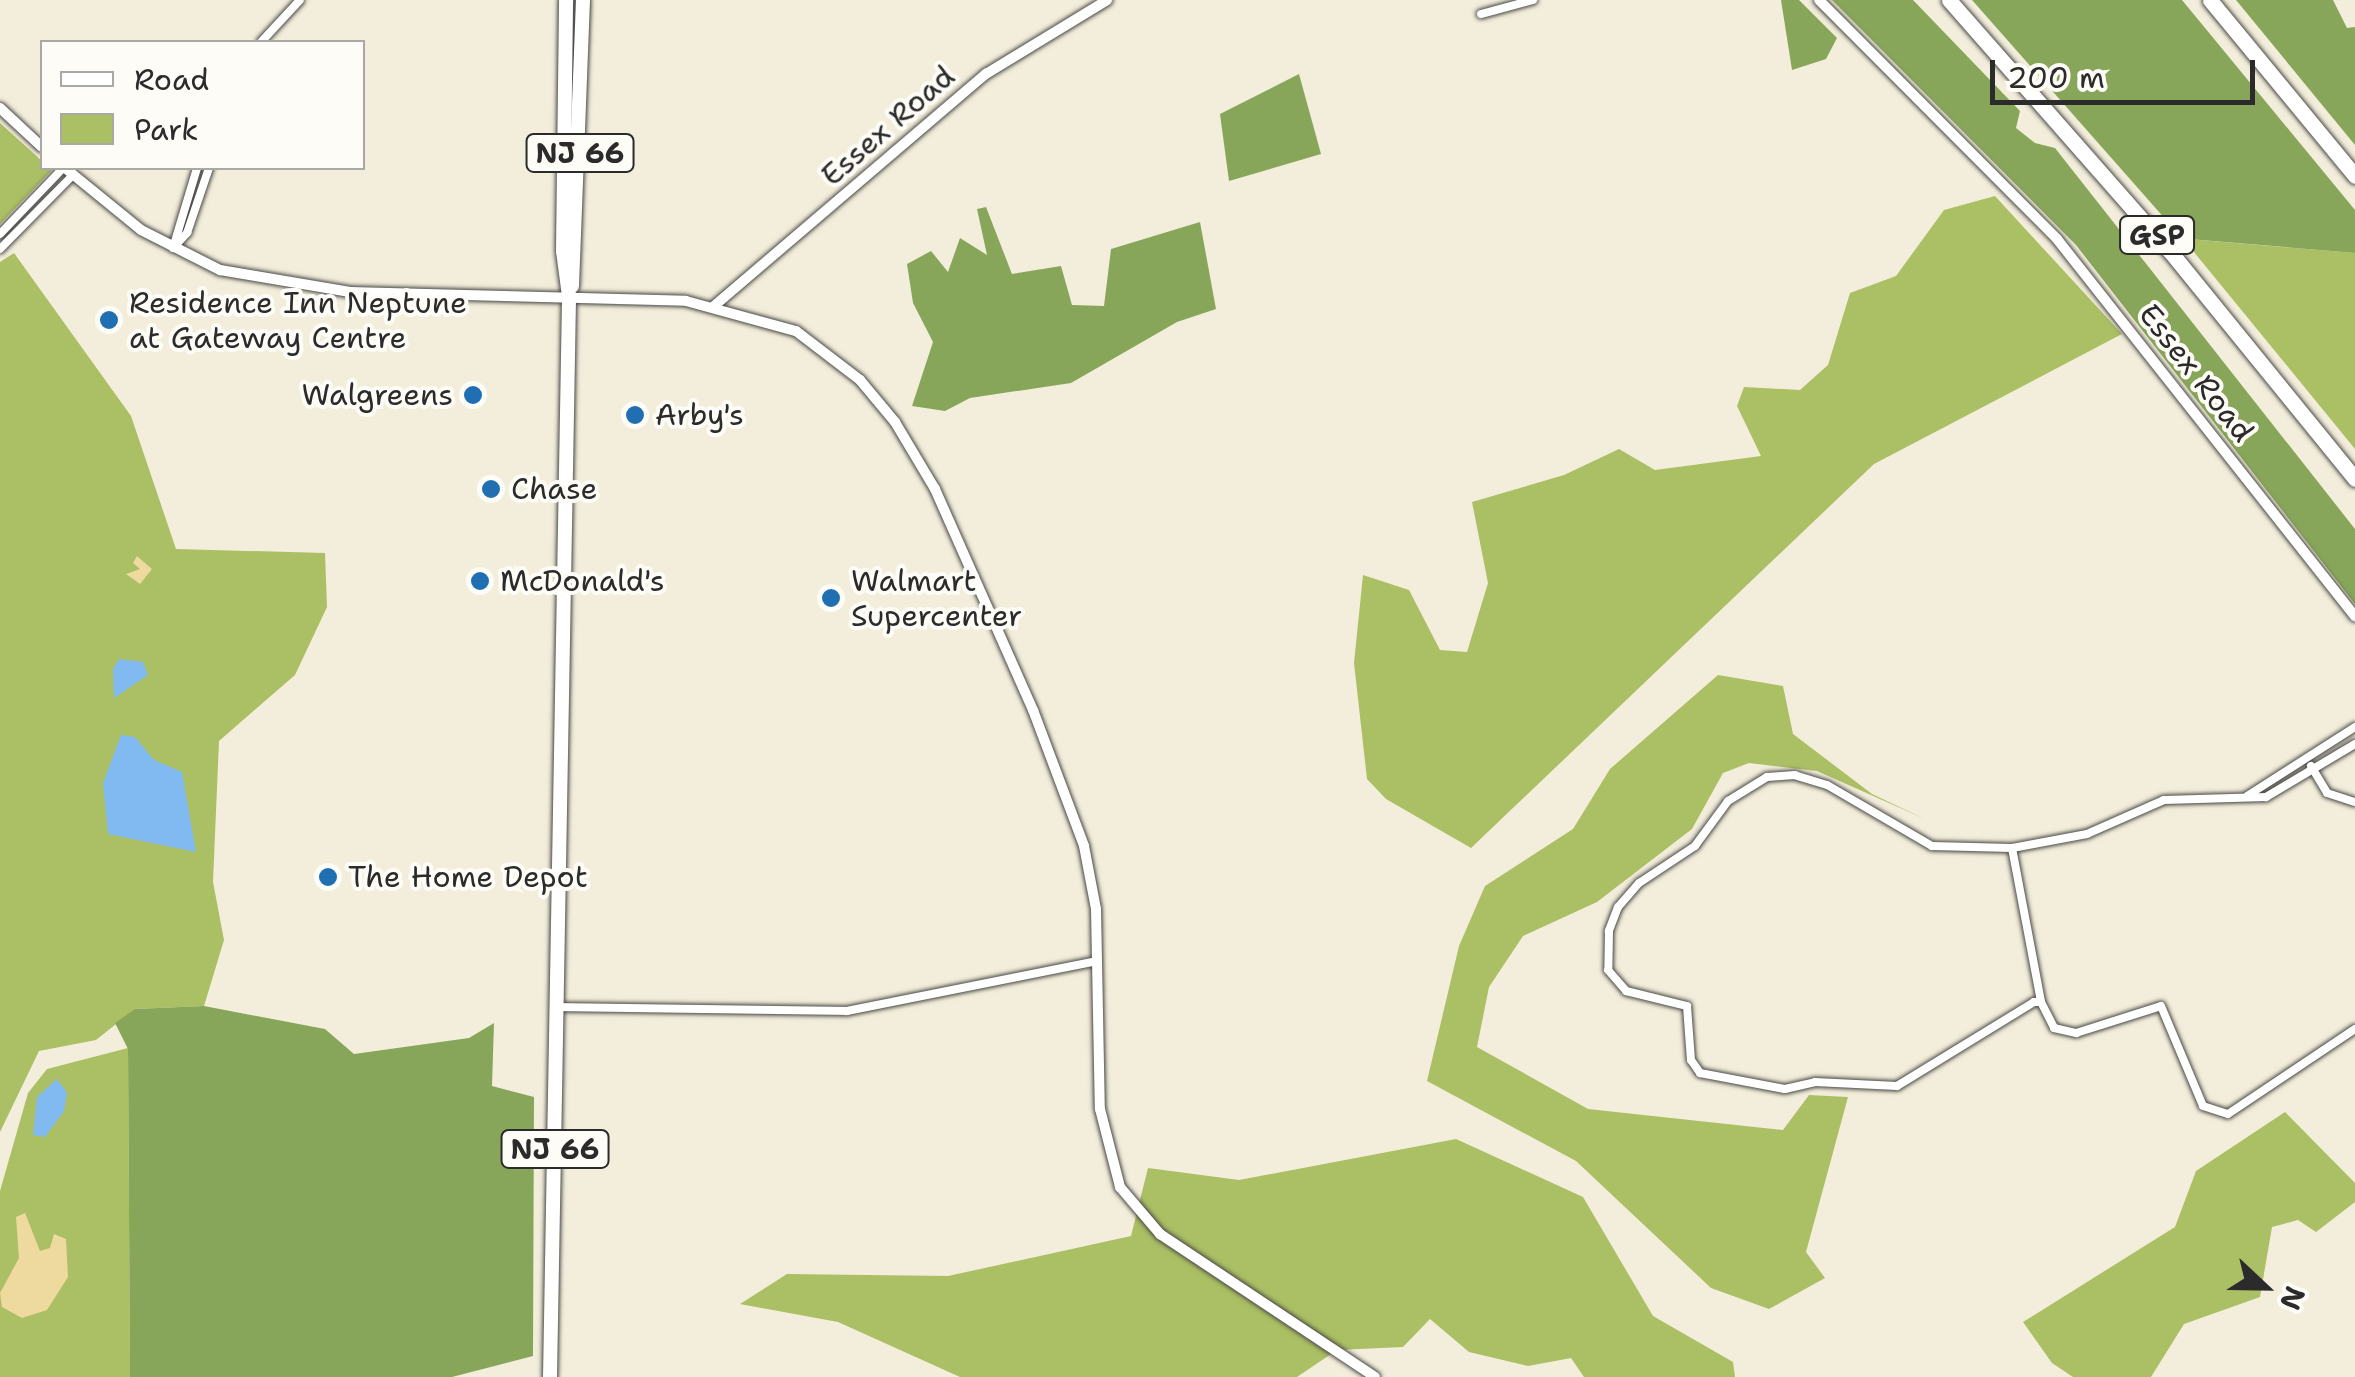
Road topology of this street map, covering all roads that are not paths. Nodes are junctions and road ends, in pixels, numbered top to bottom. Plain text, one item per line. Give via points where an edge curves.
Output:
1 (300, 0) edge
2 (566, 0) edge
3 (582, 0) edge
4 (1106, 0) edge
5 (1534, 0) edge
6 (1819, 0) edge
7 (1949, 0) edge
8 (2210, 0) edge
9 (1481, 14) dead end
10 (262, 40) edge
11 (0, 108) edge
12 (40, 145) edge
13 (67, 170) edge
14 (196, 170) edge
15 (209, 170) edge
16 (2355, 176) edge
17 (12, 224) junction
18 (20, 232) junction
19 (0, 234) edge
20 (173, 248) junction
21 (0, 249) edge
22 (570, 296) junction
23 (714, 306) junction
24 (2355, 478) edge
25 (2355, 616) edge
26 (2355, 728) edge
27 (2355, 744) edge
28 (2307, 757) junction
29 (2313, 770) junction
30 (2243, 799) junction
31 (2355, 802) edge
32 (2012, 848) junction
33 (1097, 962) junction
34 (2041, 1002) junction
35 (557, 1007) junction
36 (2355, 1029) edge
37 (550, 1377) edge
38 (1375, 1377) edge

1 - 10 street
2 - 22 highway, NJ 66 via 563,251
3 - 22 highway, NJ 66 via 578,256
4 - 23 street, Essex Road via 986,74
5 - 9 street
6 - 25 street, Essex Road via 2057,238
7 - 24 highway, GSP via 2169,250
8 - 16 highway
11 - 12 street
13 - 17 street
13 - 18 street
13 - 20 street
14 - 20 street
15 - 20 street via 187,233
17 - 18 street
17 - 19 street
18 - 21 street
20 - 22 street via 220,270 335,291
22 - 23 street
22 - 35 highway, NJ 66
23 - 33 street via 782,325 817,343 871,391 907,440 1060,775 1093,880
26 - 28 street
27 - 29 street
28 - 29 street
28 - 30 street
29 - 30 street via 2266,797
29 - 31 street via 2327,792
30 - 32 street via 2164,800 2086,834
32 - 34 street
32 - 34 street via 1932,846 1812,779 1768,777 1728,800 1695,846 1638,883 1618,907 1608,931 1608,970 1626,991 1686,1006 1691,1060 1700,1073 1785,1088 1823,1082 1897,1086
33 - 35 street via 846,1010
33 - 38 street via 1103,1134 1128,1200 1177,1247
34 - 36 street via 2054,1028 2076,1033 2160,1006 2202,1106 2217,1115 2245,1104
35 - 37 highway, NJ 66

